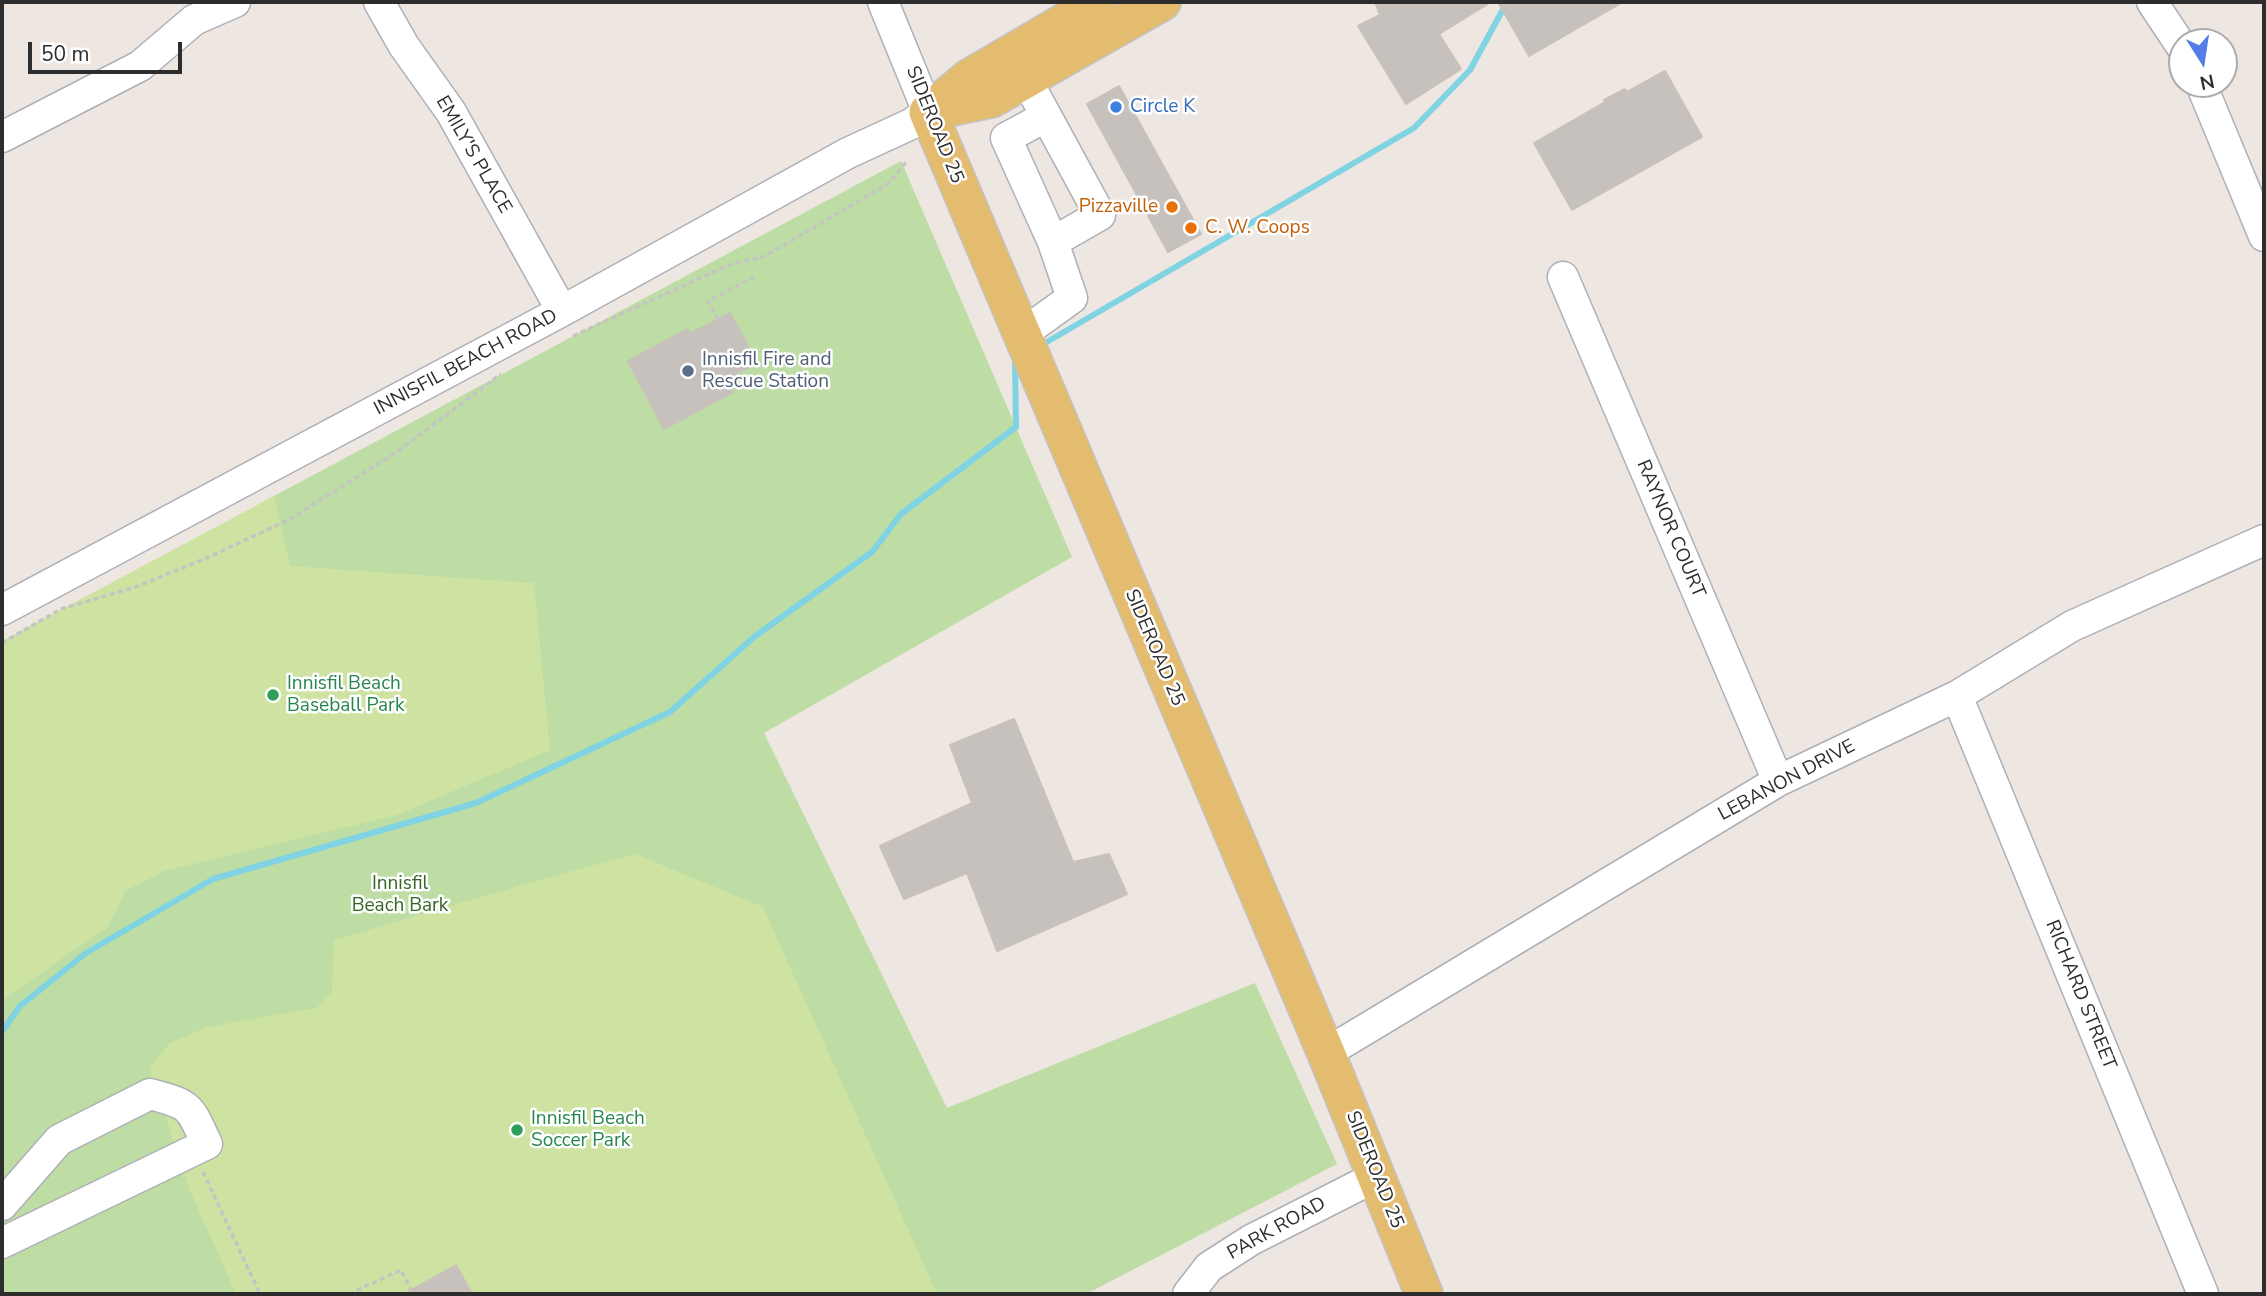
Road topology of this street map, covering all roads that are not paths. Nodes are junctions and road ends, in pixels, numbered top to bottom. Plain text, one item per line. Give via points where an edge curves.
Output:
1 (235, 2) edge
2 (379, 2) edge
3 (883, 2) edge
4 (1099, 2) edge
5 (1162, 2) edge
6 (2152, 2) edge
7 (2169, 28) edge
8 (1026, 79) junction
9 (2208, 98) edge
10 (928, 112) junction
11 (1045, 117) junction
12 (2, 137) edge
13 (2264, 236) edge
14 (1053, 242) junction
15 (1563, 277) dead end
16 (565, 325) junction
17 (1022, 334) junction
18 (2264, 540) edge
19 (2, 610) edge
20 (1957, 696) junction
21 (1778, 781) junction
22 (1326, 1054) junction
23 (1377, 1176) junction
24 (2, 1205) edge
25 (2, 1243) edge
26 (1189, 1294) edge
27 (1424, 1294) edge
28 (2203, 1294) edge

1 - 12 street via 194,20 140,66
2 - 16 street, EMILY'S PLACE via 451,112
3 - 10 street, SIDEROAD 25
4 - 10 main road, INNISFIL BEACH ROAD via 969,78
5 - 8 main road, INNISFIL BEACH ROAD
6 - 7 street
8 - 10 main road, INNISFIL BEACH ROAD via 991,99
8 - 11 street
9 - 13 street
10 - 16 street, INNISFIL BEACH ROAD via 848,153
10 - 17 main road, SIDEROAD 25
11 - 14 street via 1006,138
11 - 14 street via 1100,215
14 - 17 street via 1072,298
15 - 21 street, RAYNOR COURT
16 - 19 street, INNISFIL BEACH ROAD
17 - 22 main road, SIDEROAD 25
18 - 20 street, LEBANON DRIVE via 2072,626
20 - 21 street, LEBANON DRIVE
20 - 28 street, RICHARD STREET
21 - 22 street, LEBANON DRIVE
22 - 23 main road, SIDEROAD 25
23 - 26 street, PARK ROAD via 1251,1240 1209,1267
23 - 27 main road, SIDEROAD 25
24 - 25 street via 59,1140 149,1094 190,1109 207,1144

